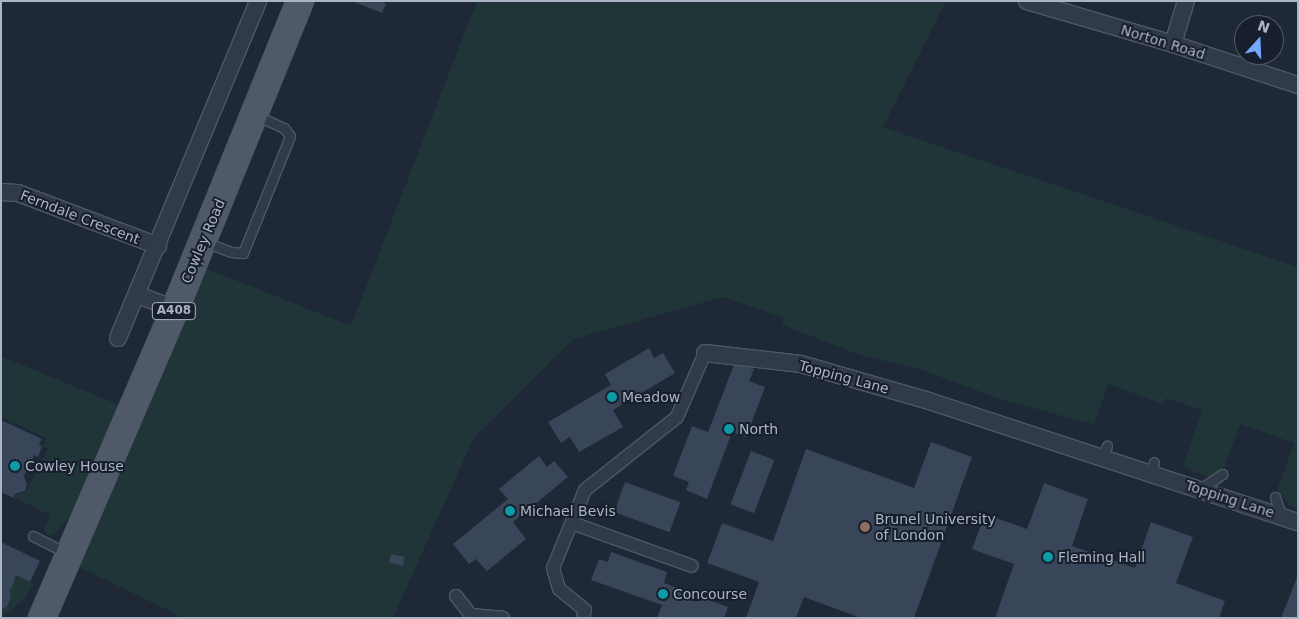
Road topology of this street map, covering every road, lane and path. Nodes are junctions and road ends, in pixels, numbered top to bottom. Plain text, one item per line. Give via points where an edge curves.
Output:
1 (258, 1) edge
2 (300, 1) edge
3 (1027, 1) edge
4 (1186, 1) edge
5 (1173, 44) junction
6 (1298, 85) edge
7 (255, 115) junction
8 (1, 192) edge
9 (203, 241) junction
10 (158, 246) junction
11 (138, 295) junction
12 (175, 309) junction
13 (118, 338) dead end
14 (705, 353) joint
15 (1222, 474) dead end
16 (1200, 489) junction
17 (1275, 496) dead end
18 (1281, 516) junction
19 (1298, 522) edge
20 (572, 523) junction
21 (33, 536) dead end
22 (70, 554) junction
23 (692, 566) dead end
24 (456, 596) dead end
25 (472, 616) edge
26 (42, 618) edge
27 (503, 618) edge
28 (582, 618) edge

1 - 10 street
2 - 7 main road, Cowley Road / A408
3 - 5 street, Norton Road
4 - 5 street
5 - 6 street, Norton Road
7 - 9 main road, Cowley Road / A408
7 - 9 lane via 284,128 290,136 246,247 240,254
8 - 10 street, Ferndale Crescent via 18,193
9 - 12 main road, Cowley Road / A408
10 - 11 street
11 - 12 street
11 - 13 street
12 - 22 main road, Cowley Road / A408
14 - 16 street, Topping Lane via 801,364 1105,452
14 - 20 street, Topping Lane via 677,417 585,490
15 - 16 lane
16 - 18 street, Topping Lane
17 - 18 lane
18 - 19 street, Topping Lane
20 - 23 street
20 - 28 street, Topping Lane via 553,568 559,589 585,610
21 - 22 lane
22 - 26 main road, Cowley Road / A408
24 - 25 street
25 - 27 street

